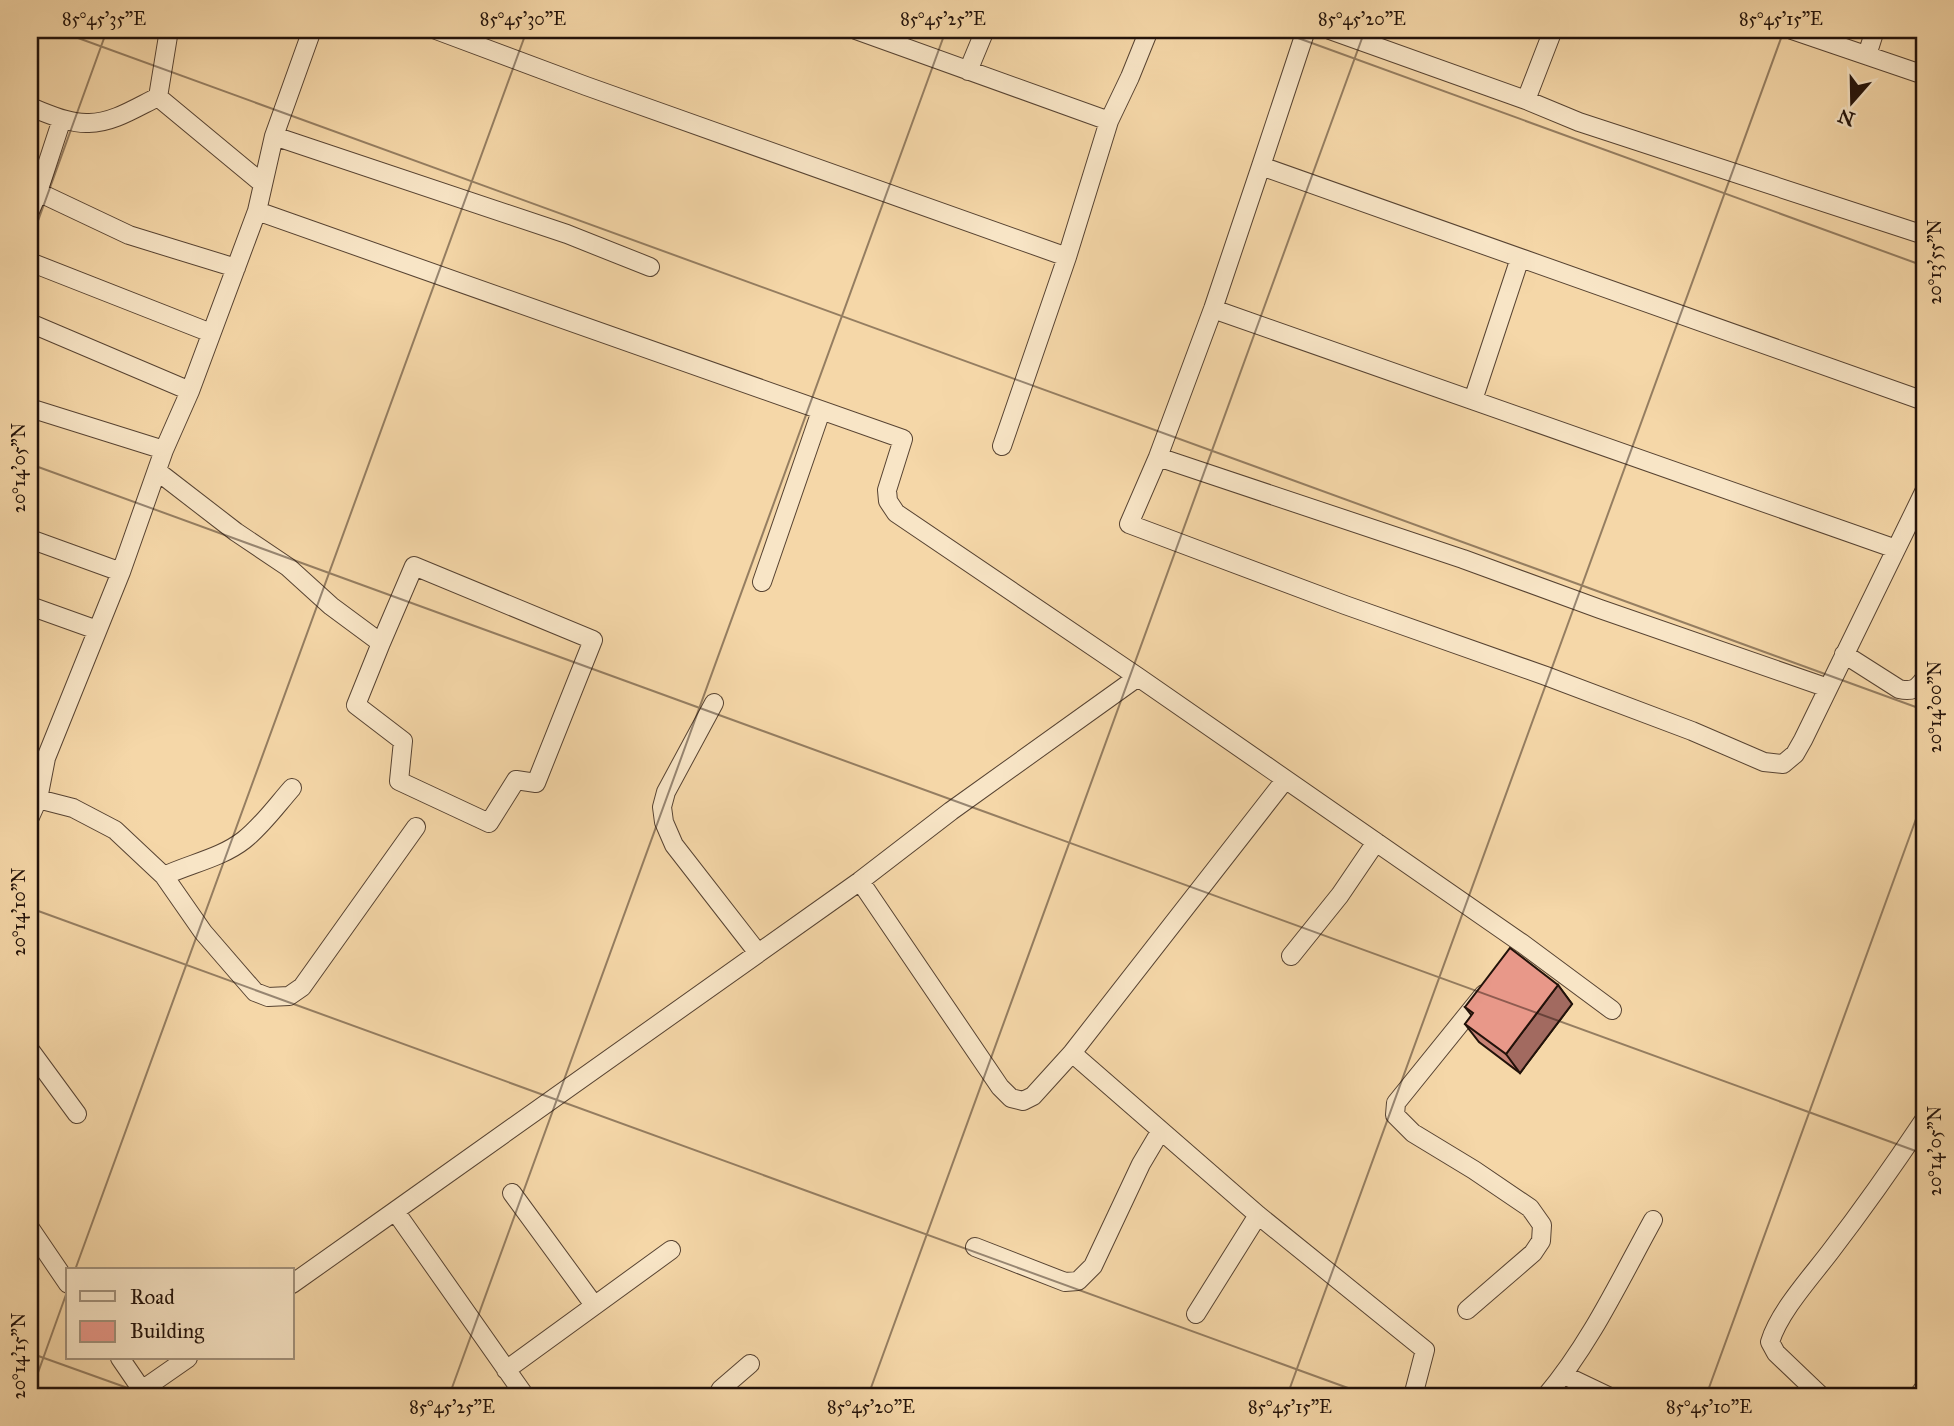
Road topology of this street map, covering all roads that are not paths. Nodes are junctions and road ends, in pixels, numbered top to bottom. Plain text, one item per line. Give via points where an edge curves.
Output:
1 (169, 30) edge
2 (312, 30) edge
3 (436, 30) edge
4 (856, 30) edge
5 (985, 30) edge
6 (1150, 30) edge
7 (1306, 30) edge
8 (1330, 30) edge
9 (1553, 30) edge
10 (1792, 30) edge
11 (1875, 30) edge
12 (1867, 55) junction
13 (968, 71) junction
14 (1924, 75) edge
15 (158, 97) junction
16 (1526, 100) junction
17 (30, 107) edge
18 (62, 120) junction
19 (1109, 121) junction
20 (274, 136) junction
21 (1261, 166) junction
22 (263, 184) junction
23 (38, 192) junction
24 (30, 211) edge
25 (257, 211) junction
26 (1924, 234) edge
27 (1067, 257) junction
28 (1520, 258) junction
29 (30, 262) edge
30 (650, 267) dead end
31 (236, 268) junction
32 (1213, 309) junction
33 (30, 323) edge
34 (211, 333) junction
35 (190, 391) junction
36 (1473, 400) junction
37 (1924, 401) edge
38 (30, 408) edge
39 (821, 411) junction
40 (1002, 446) dead end
41 (164, 450) junction
42 (1158, 457) junction
43 (157, 471) junction
44 (1924, 492) edge
45 (30, 539) edge
46 (1896, 549) junction
47 (121, 572) junction
48 (762, 582) dead end
49 (30, 606) edge
50 (97, 630) junction
51 (381, 643) junction
52 (1844, 654) junction
53 (1138, 677) junction
54 (1924, 679) edge
55 (1828, 688) junction
56 (1917, 696) edge
57 (715, 703) dead end
58 (38, 755) edge
59 (1285, 780) junction
60 (292, 788) dead end
61 (38, 799) junction
62 (30, 817) edge
63 (416, 827) dead end
64 (1376, 842) junction
65 (164, 876) junction
66 (860, 881) junction
67 (758, 953) junction
68 (1291, 956) dead end
69 (1493, 984) edge
70 (1612, 1010) dead end
71 (30, 1050) edge
72 (1072, 1053) junction
73 (77, 1114) dead end
74 (1924, 1120) edge
75 (1160, 1132) junction
76 (512, 1194) dead end
77 (396, 1211) junction
78 (1258, 1215) junction
79 (1653, 1220) dead end
80 (30, 1228) edge
81 (975, 1247) dead end
82 (671, 1250) dead end
83 (66, 1281) edge
84 (294, 1283) edge
85 (594, 1306) junction
86 (1466, 1310) dead end
87 (1196, 1314) dead end
88 (121, 1360) edge
89 (185, 1360) edge
90 (750, 1364) dead end
91 (506, 1370) junction
92 (1564, 1375) junction
93 (1924, 1388) edge
94 (144, 1393) edge
95 (525, 1396) edge
96 (717, 1396) edge
97 (1413, 1396) edge
98 (1546, 1396) edge
99 (1608, 1396) edge
100 (1822, 1396) edge
101 (1918, 1396) edge

1 - 15 street
2 - 20 street
3 - 27 street
4 - 13 street
5 - 13 street
6 - 19 street
7 - 21 street
8 - 16 street
9 - 16 street
10 - 12 street
11 - 12 street
12 - 14 street
13 - 19 street
15 - 18 street via 110,120
15 - 22 street
16 - 26 street via 1579,122
17 - 18 street
18 - 23 street
19 - 27 street
20 - 22 street
20 - 30 street via 567,234
21 - 28 street
21 - 32 street
22 - 25 street
23 - 24 street
23 - 31 street via 129,235
25 - 31 street
25 - 39 street
27 - 40 street
28 - 36 street
28 - 37 street
29 - 34 street
31 - 34 street
32 - 36 street
32 - 42 street
33 - 35 street
34 - 35 street
35 - 41 street
36 - 46 street
38 - 41 street
39 - 48 street
39 - 53 street via 903,439 887,490 896,513
41 - 43 street
42 - 55 street
42 - 55 street via 1129,524 1680,726 1764,762 1783,764 1795,754
43 - 47 street
43 - 51 street via 288,567
44 - 46 street
45 - 47 street
46 - 52 street
47 - 50 street
49 - 50 street
50 - 58 street
51 - 51 street via 414,566 593,640 536,783 516,780 489,823 399,781 403,741 356,705
52 - 55 street
52 - 56 street
53 - 59 street
53 - 66 street
54 - 56 street via 1916,688
57 - 67 street via 666,792 664,822 674,845
58 - 61 street
59 - 64 street
59 - 72 street
60 - 65 street via 244,840
61 - 62 street
61 - 65 street via 73,808 115,830
63 - 65 street via 302,988 289,996 255,992 203,932
64 - 68 street
64 - 70 street via 1520,949
66 - 67 street
66 - 72 street via 1011,1098 1023,1101 1033,1096
67 - 77 street
69 - 86 street via 1396,1103 1395,1115 1413,1133 1530,1208 1542,1225 1541,1241 1533,1253
71 - 73 street
72 - 75 street
74 - 100 street via 1773,1332 1770,1342 1776,1353
75 - 78 street
75 - 81 street via 1093,1266 1078,1281 1065,1282
76 - 85 street
77 - 84 street
77 - 91 street
78 - 87 street
78 - 97 street via 1425,1350
79 - 92 street
80 - 83 street
82 - 85 street
85 - 91 street
88 - 94 street
89 - 94 street
90 - 96 street
91 - 95 street
92 - 98 street
92 - 99 street
93 - 101 street

